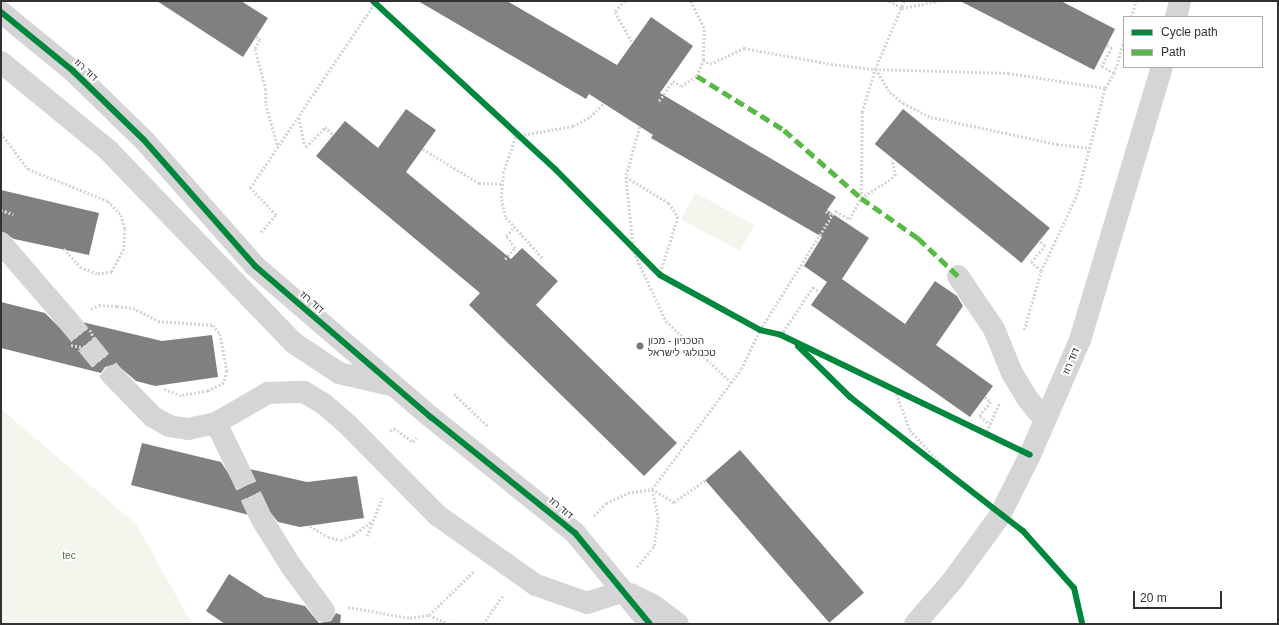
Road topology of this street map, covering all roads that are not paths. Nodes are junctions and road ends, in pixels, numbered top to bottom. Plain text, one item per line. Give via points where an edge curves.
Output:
1 (1180, 1) edge
2 (1, 12) edge
3 (1176, 16) edge
4 (1, 62) edge
5 (1162, 68) edge
6 (1, 244) edge
7 (958, 276) dead end
8 (66, 318) tunnel mouth
9 (109, 366) tunnel mouth
10 (394, 386) junction
11 (1045, 420) junction
12 (216, 423) junction
13 (237, 466) tunnel mouth
14 (261, 518) tunnel mouth
15 (623, 591) junction
16 (324, 611) dead end
17 (650, 624) edge
18 (678, 624) edge
19 (915, 624) edge

1 - 3 street
2 - 10 street, דוד רוז via 73,71 144,140 255,266
4 - 10 street via 108,150 294,344 339,373
5 - 11 street, דוד רוז via 1080,340
6 - 8 street
7 - 11 street via 994,328 1012,373 1026,398
9 - 12 street via 153,417 169,426 188,429
10 - 15 street, דוד רוז via 575,533
11 - 19 street, דוד רוז via 999,517 953,580
12 - 13 street
12 - 15 street via 268,393 304,392 324,404 437,515 536,585 587,603
14 - 16 street via 291,566
15 - 17 street, דוד רוז
15 - 18 street via 653,605

